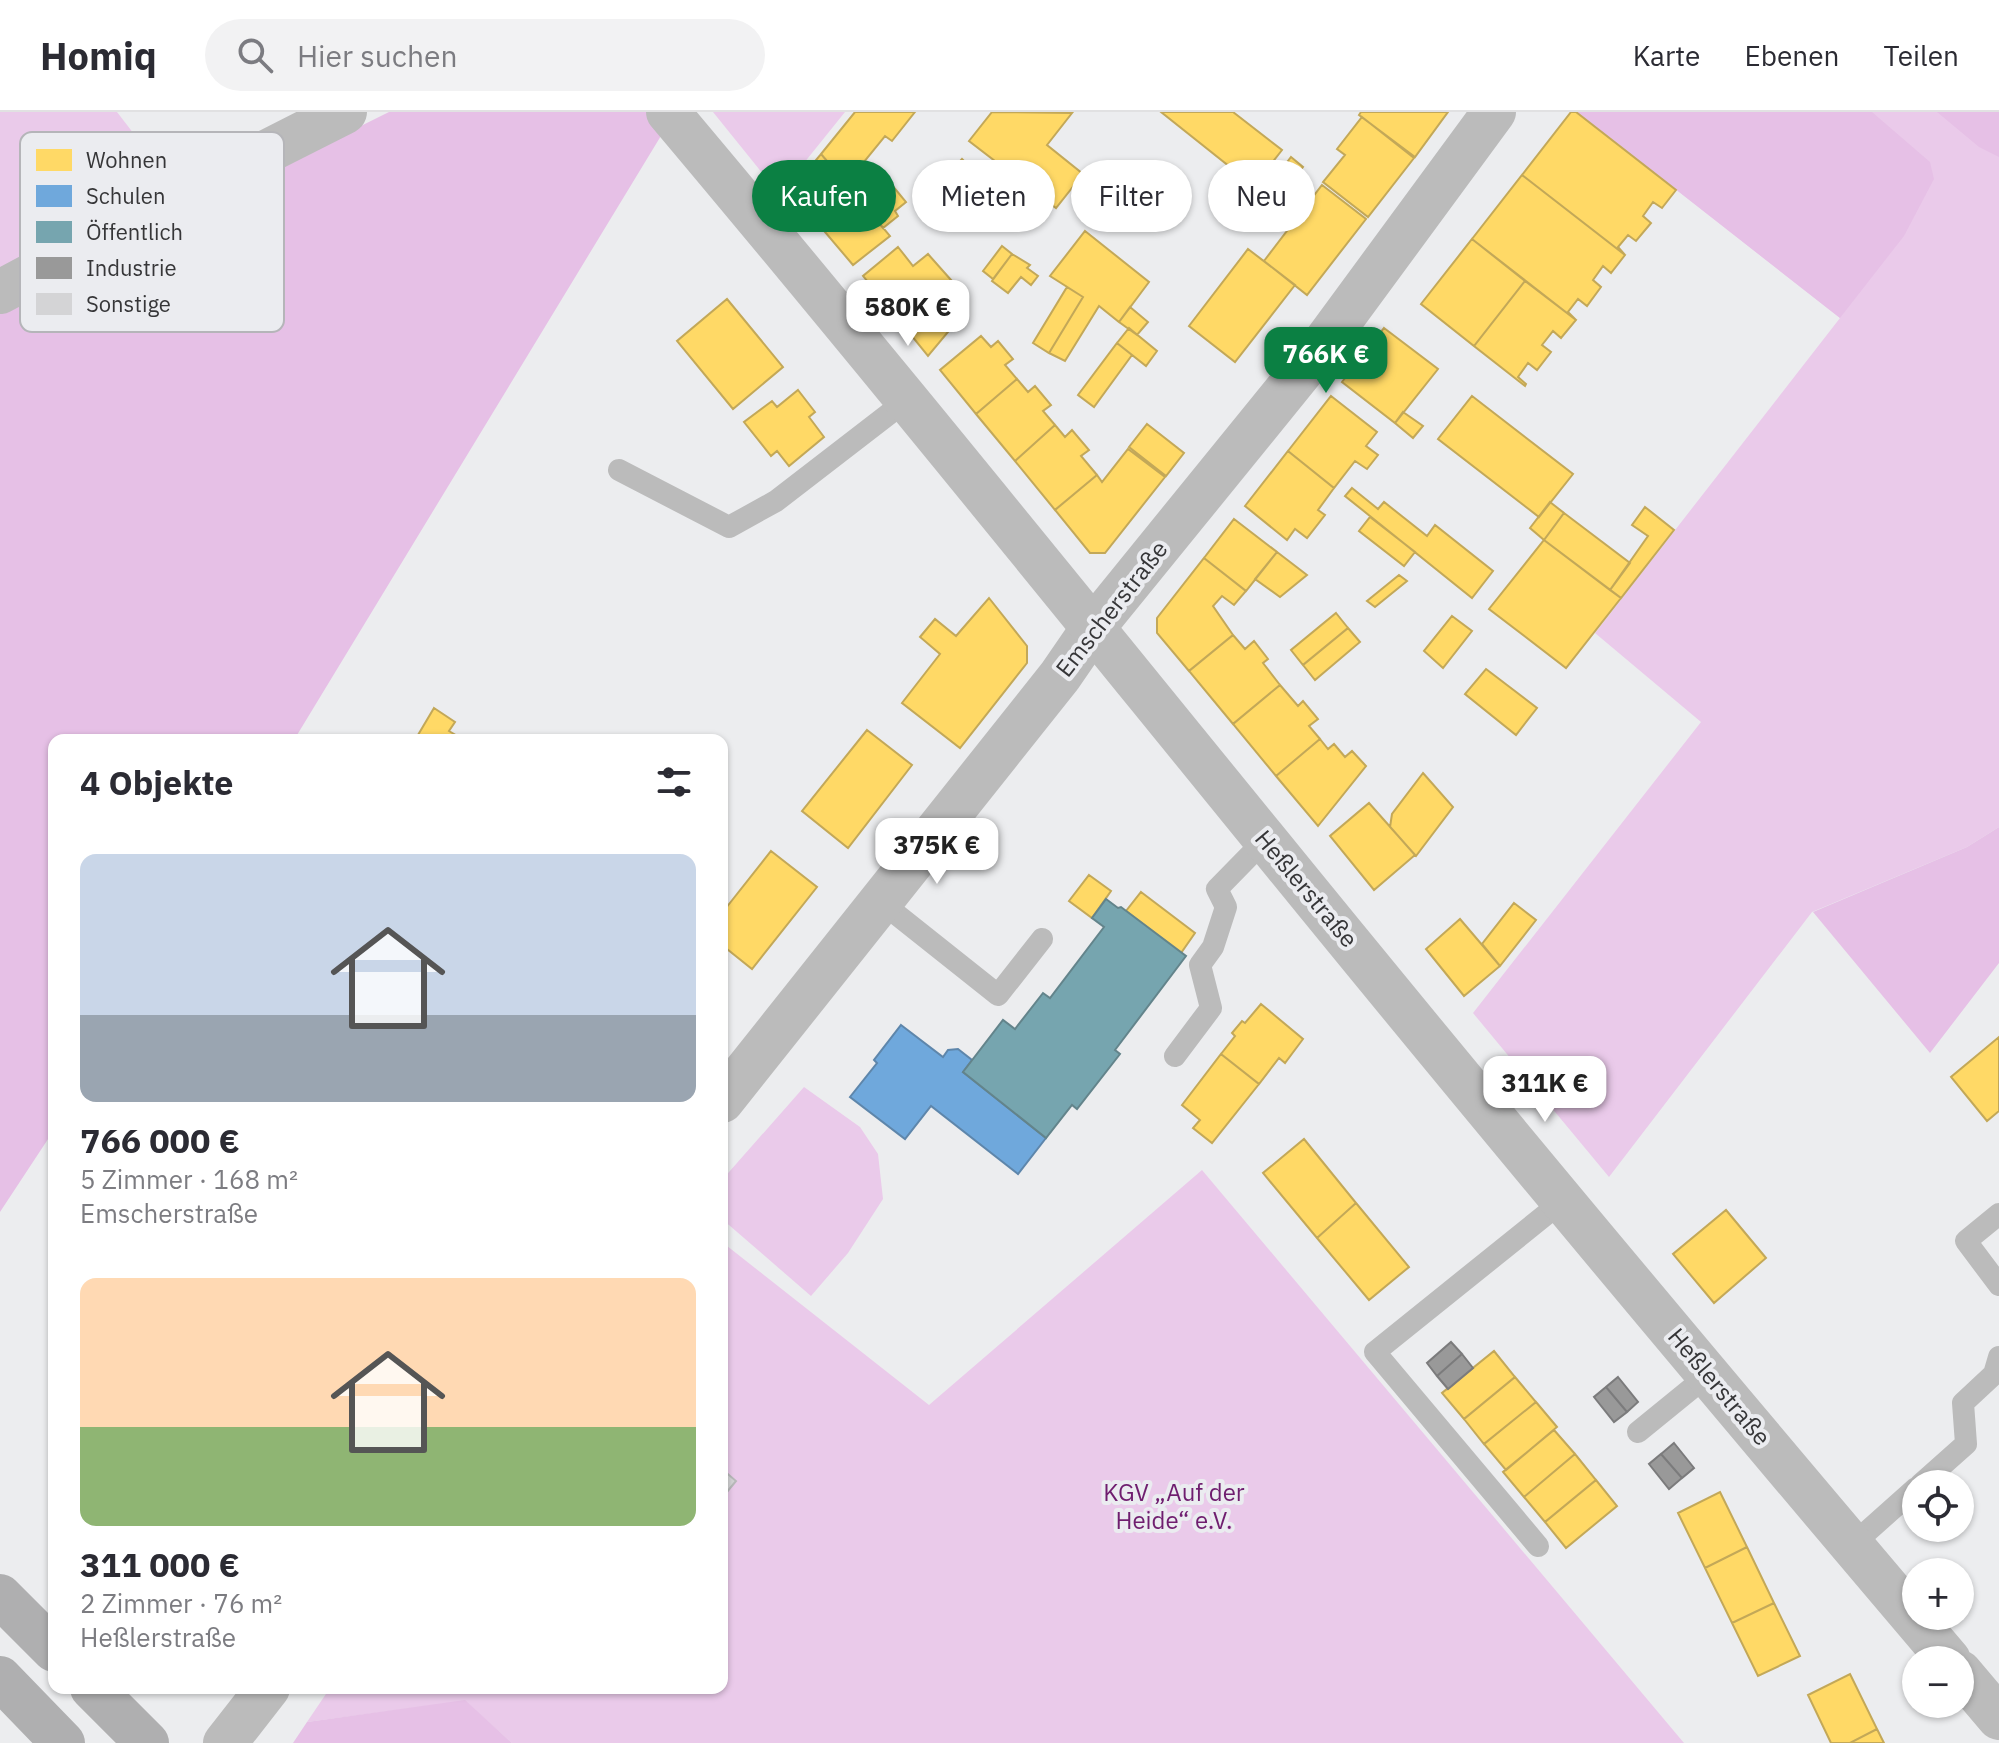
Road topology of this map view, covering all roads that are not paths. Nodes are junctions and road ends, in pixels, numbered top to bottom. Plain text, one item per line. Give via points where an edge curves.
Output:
1 (345, 112) edge
2 (668, 112) edge
3 (1494, 112) edge
4 (284, 143) edge
5 (20, 281) edge
6 (0, 292) edge
7 (907, 400) junction
8 (619, 470) dead end
9 (1093, 628) junction
10 (1265, 840) junction
11 (881, 902) junction
12 (1042, 939) dead end
13 (1175, 1056) dead end
14 (728, 1093) edge
15 (1564, 1200) junction
16 (1999, 1214) edge
17 (1999, 1285) edge
18 (1999, 1357) edge
19 (1708, 1375) junction
20 (1638, 1432) dead end
21 (1937, 1470) edge
22 (1902, 1500) edge
23 (1852, 1545) junction
24 (1538, 1546) dead end
25 (0, 1596) edge
26 (48, 1644) edge
27 (1937, 1646) edge
28 (0, 1678) edge
29 (1974, 1689) edge
30 (98, 1694) edge
31 (263, 1694) edge
32 (1999, 1718) edge
33 (63, 1743) edge
34 (147, 1743) edge
35 (225, 1743) edge

1 - 4 street
2 - 7 street, Heßlerstraße
3 - 9 street, Emscherstraße via 1322,346
5 - 6 street
7 - 8 lane via 776,501 729,527
7 - 9 street, Heßlerstraße
9 - 10 street, Heßlerstraße
9 - 11 street, Emscherstraße
10 - 13 lane via 1217,889 1226,907 1213,947 1200,965 1211,1008
10 - 15 street, Heßlerstraße
11 - 12 lane via 998,995
11 - 14 street, Emscherstraße
15 - 19 street, Heßlerstraße
15 - 24 lane via 1375,1352
16 - 17 lane via 1966,1241
18 - 21 lane via 1994,1374 1963,1403 1966,1444
19 - 20 lane
19 - 23 street, Heßlerstraße
22 - 23 lane
23 - 27 street, Heßlerstraße
25 - 26 highway
28 - 33 highway
29 - 32 street
30 - 34 highway
31 - 35 street

